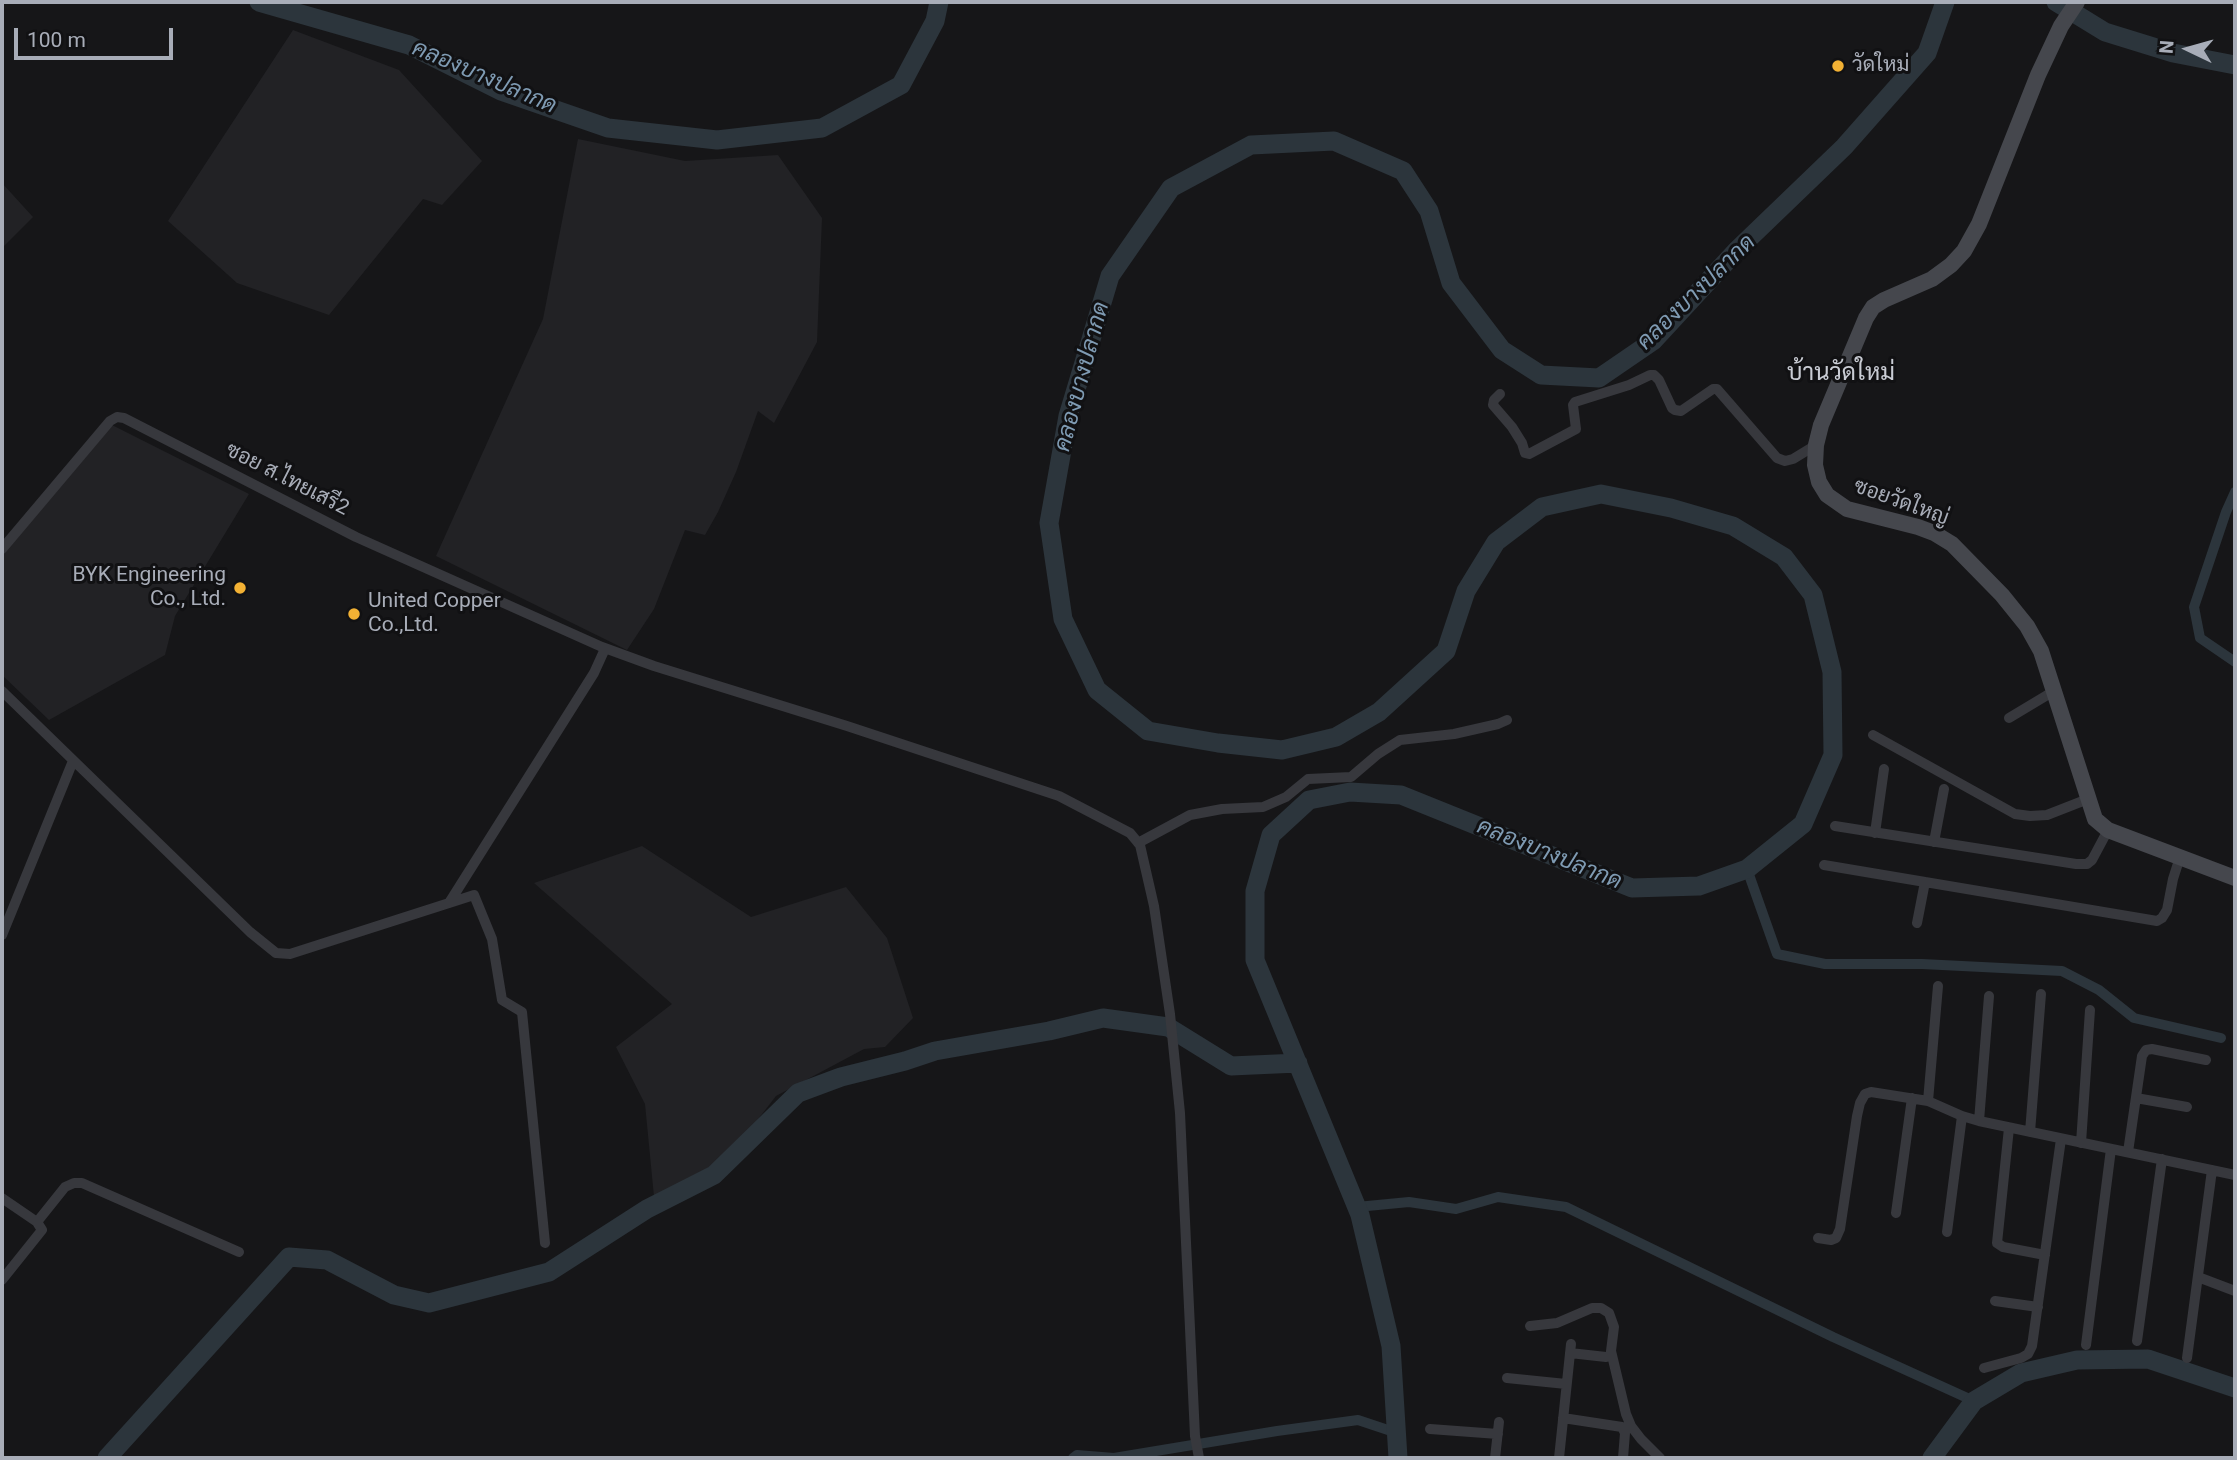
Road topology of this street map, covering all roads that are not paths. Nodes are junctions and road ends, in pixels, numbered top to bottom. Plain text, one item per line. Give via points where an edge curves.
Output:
1 (2077, 2) edge
2 (1500, 394) dead end
3 (1816, 445) junction
4 (2, 549) edge
5 (602, 647) junction
6 (2, 691) edge
7 (2054, 691) junction
8 (2009, 718) dead end
9 (1507, 720) dead end
10 (1873, 735) dead end
11 (73, 761) junction
12 (1884, 769) dead end
13 (1944, 789) dead end
14 (2088, 799) junction
15 (1835, 826) dead end
16 (2108, 830) junction
17 (1875, 833) junction
18 (1934, 842) junction
19 (1138, 843) junction
20 (2180, 857) junction
21 (1824, 865) dead end
22 (2235, 878) edge
23 (1925, 882) junction
24 (449, 903) junction
25 (1917, 923) dead end
26 (2, 935) edge
27 (1938, 986) dead end
28 (2041, 993) dead end
29 (1989, 996) dead end
30 (2090, 1010) dead end
31 (2206, 1060) dead end
32 (1912, 1098) junction
33 (2136, 1098) junction
34 (1927, 1101) junction
35 (2187, 1107) dead end
36 (1962, 1116) junction
37 (1979, 1121) junction
38 (2009, 1128) junction
39 (2030, 1132) junction
40 (2061, 1139) junction
41 (2081, 1143) junction
42 (2111, 1149) junction
43 (2128, 1152) junction
44 (2162, 1159) junction
45 (2212, 1170) junction
46 (2235, 1175) edge
47 (2, 1198) edge
48 (1896, 1213) dead end
49 (37, 1222) junction
50 (1947, 1232) dead end
51 (1818, 1238) dead end
52 (545, 1243) dead end
53 (239, 1252) dead end
54 (2045, 1255) junction
55 (3, 1277) edge
56 (2198, 1277) junction
57 (2235, 1290) edge
58 (1995, 1301) dead end
59 (2038, 1307) junction
60 (1530, 1325) dead end
61 (2137, 1341) dead end
62 (2086, 1345) dead end
63 (1606, 1357) dead end
64 (2187, 1358) dead end
65 (1984, 1368) dead end
66 (1507, 1378) dead end
67 (1566, 1384) junction
68 (1563, 1418) junction
69 (1430, 1429) dead end
70 (1198, 1456) edge
71 (1495, 1458) edge
72 (1559, 1458) edge
73 (1623, 1458) edge
74 (1660, 1458) edge

1 - 3 street, ซอยวัดใหญ่ via 2038,75 1964,251 1932,279 1873,307
2 - 3 street via 1493,405 1529,454 1576,429 1575,402 1654,375 1675,411 1717,389 1777,458 1793,459
3 - 7 street, ซอยวัดใหญ่ via 1815,465 1827,495 1847,509 1934,533 1952,544 2002,595 2041,651
4 - 5 street, ซอย ส.ไทยเสรี2 via 117,417 356,537
5 - 19 street via 1059,796 1130,833
5 - 24 street via 593,673
6 - 11 street
7 - 8 street
7 - 14 street, ซอยวัดใหญ่
9 - 19 street via 1454,734 1401,740 1351,777 1308,779 1286,797 1263,807 1190,815
10 - 14 street via 2015,814 2048,815
11 - 24 street via 276,953 290,954
11 - 26 street
12 - 17 street
13 - 18 street
14 - 16 street, ซอยวัดใหญ่ via 2095,819
15 - 17 street
16 - 18 street via 2087,864
16 - 20 street
17 - 18 street
19 - 70 street via 1154,906 1170,1014
20 - 22 street
20 - 23 street via 2167,910 2157,921
21 - 23 street
23 - 25 street
24 - 52 street via 474,895 492,939 502,1000 522,1012
27 - 34 street
28 - 39 street
29 - 37 street
30 - 41 street
31 - 33 street via 2146,1051
32 - 34 street
32 - 48 street
32 - 51 street via 1878,1091 1865,1094 1857,1116 1840,1229 1836,1238
33 - 35 street
33 - 43 street
34 - 36 street
36 - 37 street
36 - 50 street
37 - 38 street
38 - 39 street
38 - 54 street via 1997,1243
39 - 40 street
40 - 41 street
40 - 54 street
41 - 42 street
42 - 43 street
42 - 62 street
43 - 44 street
44 - 45 street
44 - 61 street
45 - 46 street
45 - 56 street
47 - 49 street
49 - 53 street via 65,1187 82,1183
49 - 55 street via 42,1230
54 - 59 street
56 - 57 street
56 - 64 street
58 - 59 street
59 - 65 street via 2028,1354
60 - 74 street via 1557,1323 1592,1308 1609,1313 1614,1327 1611,1351 1626,1414
63 - 67 street via 1570,1348
66 - 67 street
67 - 68 street
68 - 72 street
68 - 73 street via 1622,1427
69 - 71 street via 1498,1428

